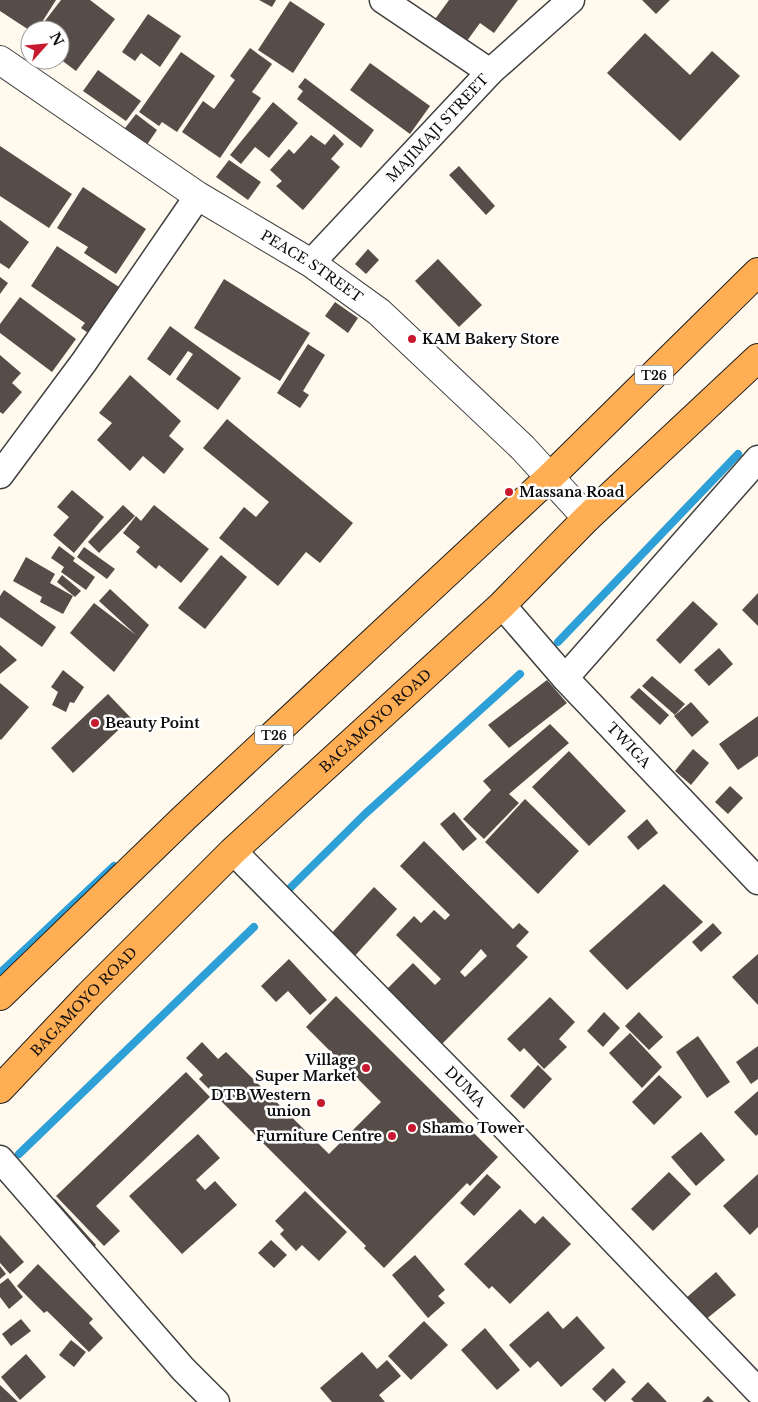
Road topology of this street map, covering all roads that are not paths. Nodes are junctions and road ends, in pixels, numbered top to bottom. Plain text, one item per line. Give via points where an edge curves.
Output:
1 (383, 0) edge
2 (570, 0) edge
3 (1, 62) edge
4 (490, 72) junction
5 (198, 196) junction
6 (311, 263) junction
7 (758, 272) edge
8 (758, 358) edge
9 (758, 459) edge
10 (0, 475) edge
11 (550, 477) junction
12 (587, 518) junction
13 (502, 605) junction
14 (564, 678) junction
15 (233, 851) junction
16 (758, 881) edge
17 (0, 996) edge
18 (0, 1089) edge
19 (0, 1159) edge
20 (758, 1392) edge
21 (216, 1402) edge

1 - 4 street
2 - 4 street, MAJIMAJI STREET
3 - 5 street, PEACE STREET
4 - 6 street, MAJIMAJI STREET
5 - 6 street, PEACE STREET
5 - 10 street via 84,362
6 - 11 street, PEACE STREET via 379,312
7 - 11 highway, T26
8 - 12 highway, BAGAMOYO ROAD
9 - 14 street
11 - 12 street, PEACE STREET
11 - 17 highway, T26 via 184,818
12 - 13 highway, BAGAMOYO ROAD
13 - 14 street, TWIGA
13 - 15 highway, BAGAMOYO ROAD
14 - 16 street, TWIGA
15 - 18 highway, BAGAMOYO ROAD
15 - 20 street, DUMA via 506,1128
19 - 21 street

